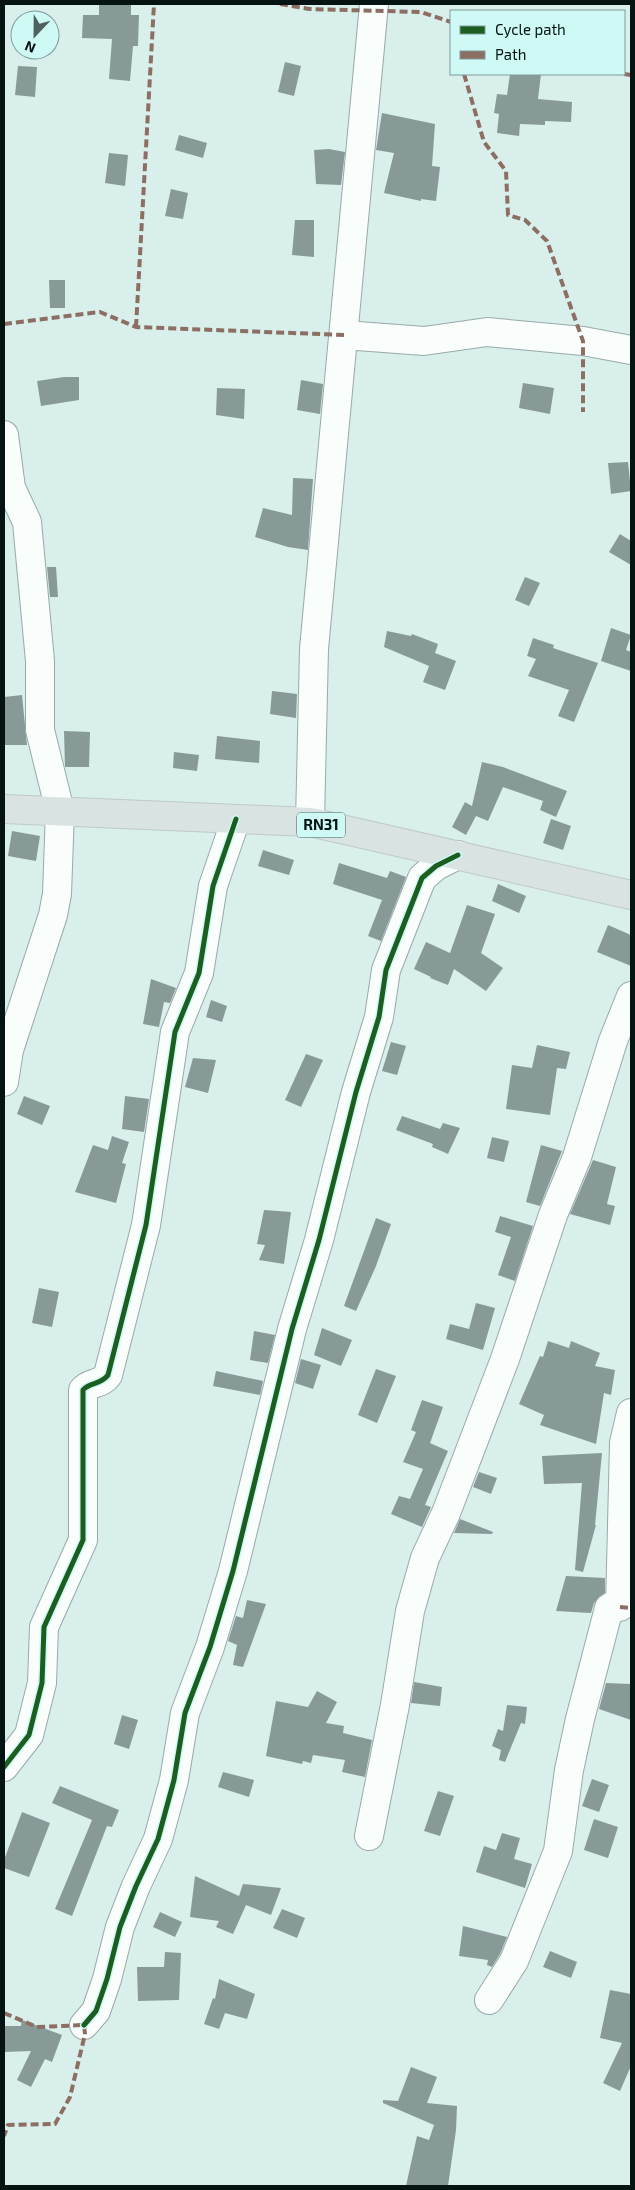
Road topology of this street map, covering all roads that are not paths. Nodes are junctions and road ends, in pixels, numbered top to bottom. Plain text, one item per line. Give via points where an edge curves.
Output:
1 (374, 4) edge
2 (344, 335) junction
3 (631, 350) edge
4 (4, 435) edge
5 (4, 809) edge
6 (60, 811) junction
7 (236, 819) junction
8 (310, 822) junction
9 (458, 855) junction
10 (631, 895) edge
11 (631, 996) edge
12 (4, 1082) edge
13 (631, 1413) edge
14 (4, 1767) edge
15 (370, 1836) dead end
16 (490, 2000) dead end
17 (84, 2026) dead end

1 - 2 street
2 - 3 street via 424,340 487,332 583,341
2 - 8 street via 314,649
4 - 6 street via 11,488 27,522 40,661 40,730
5 - 6 main road, RN31
6 - 7 main road, RN31
6 - 12 street via 57,894 53,915 9,1050
7 - 8 main road, RN31
7 - 14 street via 213,886 199,973 175,1032 146,1225 108,1376 83,1390 83,1540 44,1627 42,1683 28,1735
8 - 9 main road, RN31
9 - 10 main road, RN31
9 - 17 street via 436,866 422,878 386,970 380,1016 356,1092 319,1240 292,1329 233,1571 210,1647 185,1713 174,1780 158,1839 120,1927 96,2011
11 - 15 street via 505,1358 446,1513 425,1558 410,1611
13 - 16 street via 624,1443 620,1608 609,1608 580,1719 558,1851 514,1961

